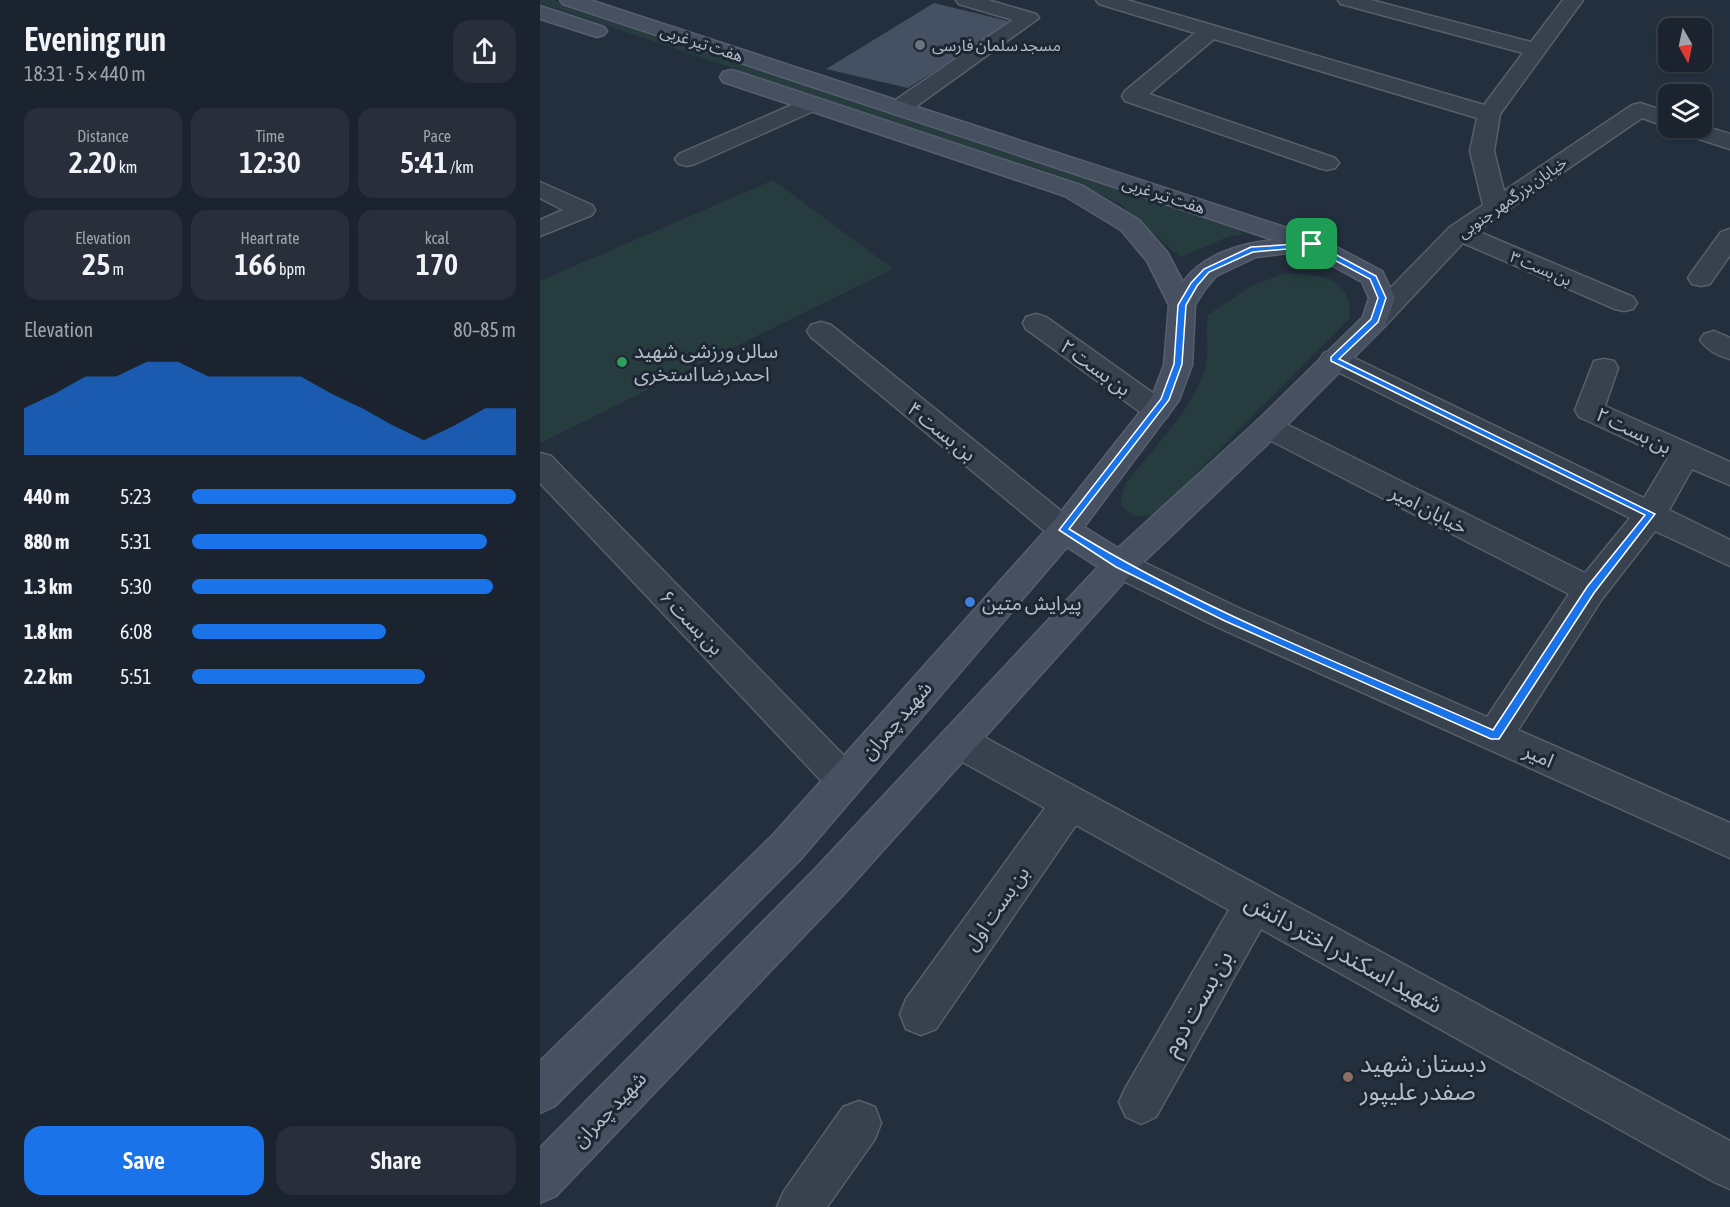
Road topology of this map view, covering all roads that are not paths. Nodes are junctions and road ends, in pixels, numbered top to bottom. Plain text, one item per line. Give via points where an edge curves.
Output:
1 (570, 0) edge
2 (966, 0) edge
3 (1106, 0) edge
4 (1348, 0) edge
5 (1573, 0) edge
6 (540, 12) edge
7 (1210, 31) junction
8 (619, 39) dead end
9 (1536, 50) junction
10 (709, 69) dead end
11 (810, 104) junction
12 (899, 108) junction
13 (1489, 114) junction
14 (1658, 116) edge
15 (1712, 136) edge
16 (1730, 142) edge
17 (687, 159) dead end
18 (1328, 163) dead end
19 (540, 189) edge
20 (1495, 206) junction
21 (540, 229) edge
22 (1459, 232) junction
23 (1730, 237) edge
24 (1312, 244) junction
25 (1701, 278) dead end
26 (1624, 303) dead end
27 (1182, 305) junction
28 (1375, 320) junction
29 (1035, 324) dead end
30 (820, 331) dead end
31 (1334, 359) junction
32 (1604, 368) dead end
33 (1157, 410) junction
34 (1268, 427) junction
35 (1685, 455) junction
36 (540, 464) edge
37 (1730, 474) edge
38 (1651, 514) junction
39 (1064, 530) junction
40 (1730, 554) edge
41 (1120, 565) junction
42 (1590, 590) junction
43 (1495, 735) junction
44 (958, 741) junction
45 (844, 780) junction
46 (1070, 803) junction
47 (1730, 841) edge
48 (1254, 904) junction
49 (921, 1014) dead end
50 (540, 1091) edge
51 (1141, 1102) dead end
52 (859, 1123) dead end
53 (1730, 1166) edge
54 (540, 1180) edge
55 (800, 1207) edge

1 - 12 main road, هفت تیر غربی
2 - 12 street via 1029,18
3 - 7 street
4 - 9 street
5 - 9 street
6 - 8 main road
7 - 13 street
7 - 18 street via 1133,96
9 - 13 street
10 - 11 main road, هفت تیر غربی
11 - 17 street
11 - 27 main road, هفت تیر غربی via 1074,191 1130,225 1158,258
12 - 24 main road, هفت تیر غربی
13 - 20 street via 1482,151
14 - 20 street, خیابان بزرگمهر جنوبی via 1640,110
15 - 16 street
19 - 21 street via 583,210
20 - 22 street, خیابان بزرگمهر جنوبی
22 - 26 street, بن بست ۳
22 - 28 street, خیابان بزرگمهر جنوبی
23 - 25 street
24 - 27 main road via 1251,250 1215,266 1194,285
24 - 28 main road, هفت تیر غربی via 1373,277 1382,298
27 - 33 main road, شهید چمران via 1178,364 1165,400
28 - 31 main road
29 - 33 street, بن بست ۲
30 - 39 street, بن بست ۴
31 - 34 main road
31 - 38 street
32 - 35 street, بن بست ۲ via 1589,410
33 - 39 main road, شهید چمران
34 - 41 main road
34 - 42 street, خیابان امیر
35 - 37 street
35 - 38 street
36 - 45 street, بن بست ۶
38 - 40 street
38 - 42 street
39 - 41 main road
39 - 45 main road, شهید چمران
41 - 43 street, امیر via 1229,618
41 - 44 main road, شهید چمران
42 - 43 street
43 - 47 street, امیر
44 - 46 street, شهید اسکندر اختر دانش
44 - 54 main road, شهید چمران via 828,883
45 - 50 main road, شهید چمران via 786,848
46 - 48 street, شهید اسکندر اختر دانش
46 - 49 street, بن بست اول
48 - 51 street, بن بست دوم
48 - 53 street, شهید اسکندر اختر دانش
52 - 55 street

